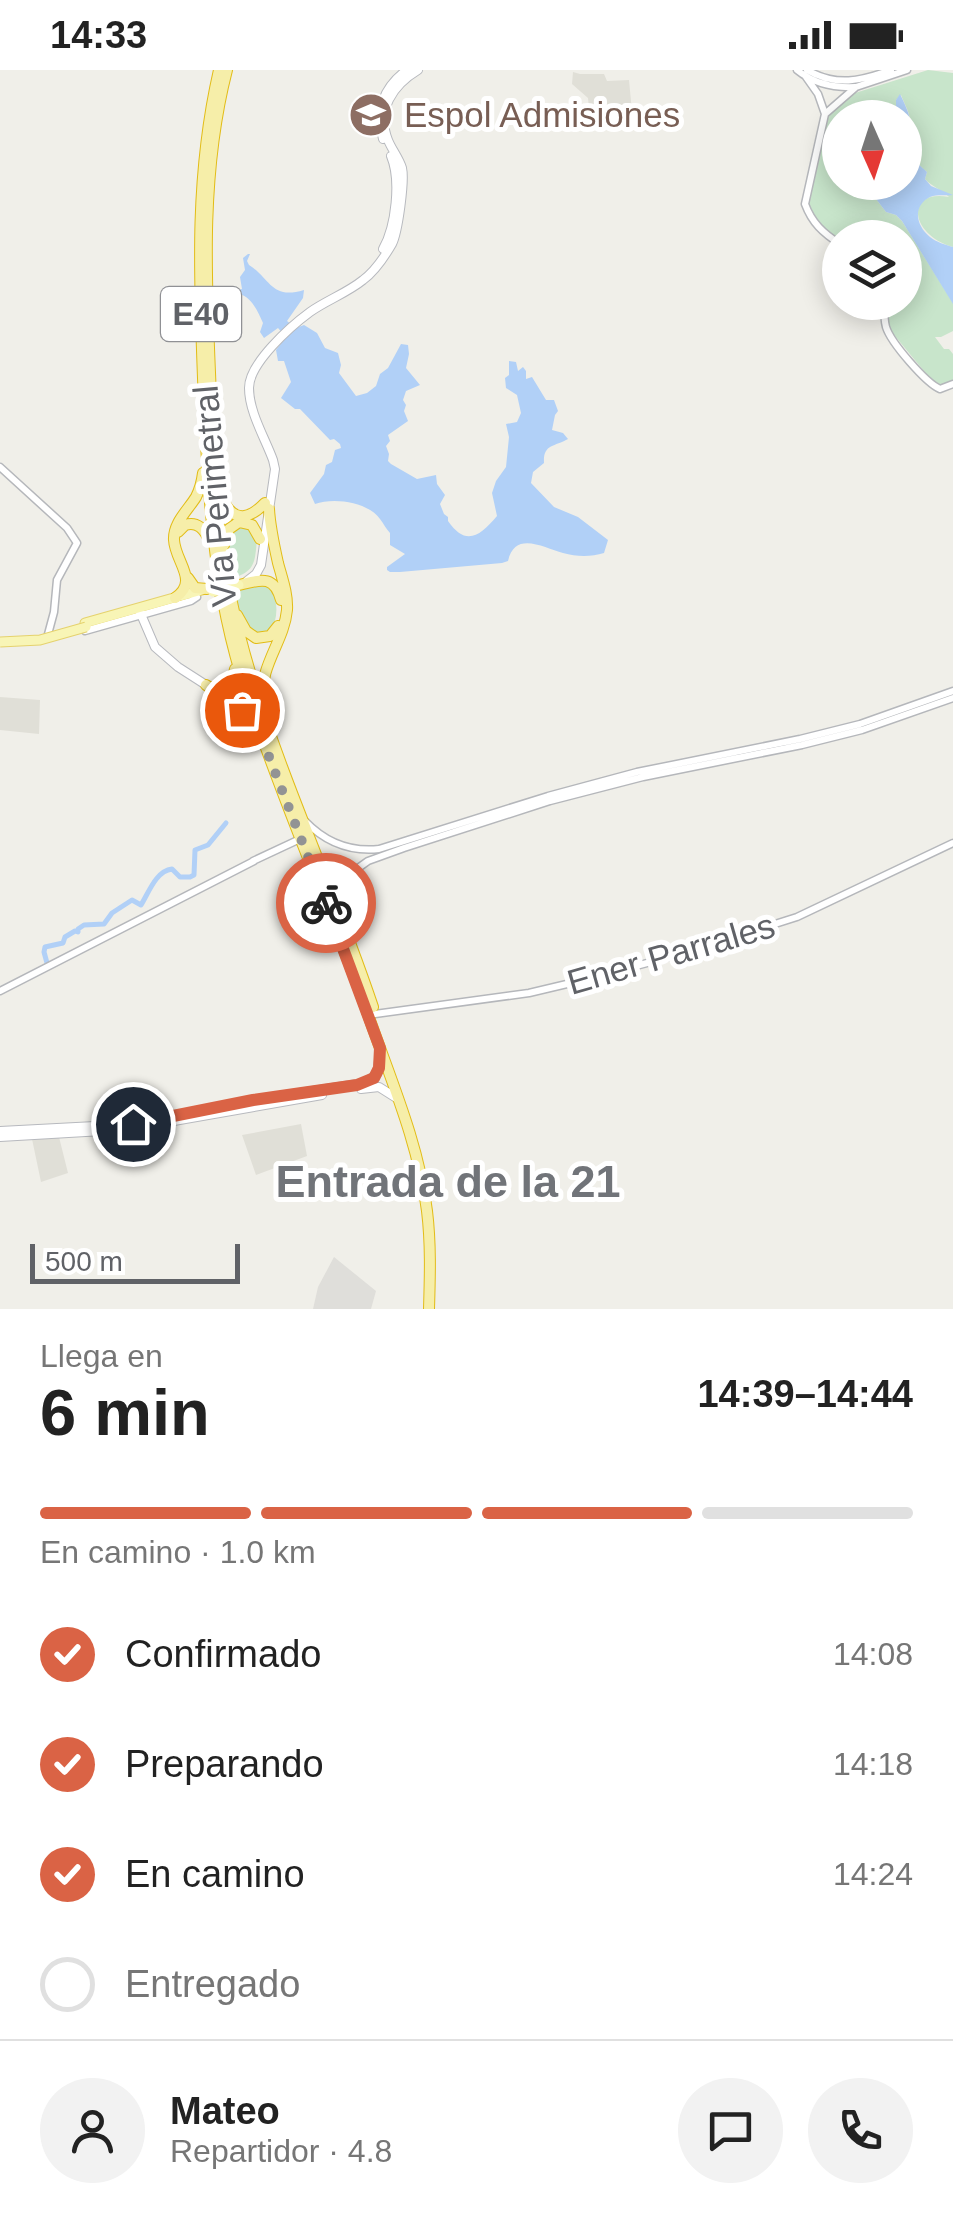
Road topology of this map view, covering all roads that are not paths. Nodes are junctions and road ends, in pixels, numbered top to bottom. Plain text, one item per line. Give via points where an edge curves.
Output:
1 (219, 70) edge
2 (227, 70) edge
3 (407, 70) edge
4 (418, 70) edge
5 (797, 70) edge
6 (891, 70) edge
7 (907, 70) edge
8 (806, 74) edge
9 (861, 82) junction
10 (840, 100) edge
11 (822, 107) edge
12 (822, 123) edge
13 (822, 231) edge
14 (885, 320) edge
15 (953, 384) edge
16 (256, 423) junction
17 (206, 437) junction
18 (0, 467) edge
19 (214, 468) junction
20 (269, 499) junction
21 (260, 539) junction
22 (219, 563) junction
23 (237, 584) junction
24 (207, 591) junction
25 (174, 598) junction
26 (231, 604) junction
27 (139, 610) junction
28 (85, 625) junction
29 (47, 638) junction
30 (0, 640) edge
31 (233, 648) junction
32 (206, 685) junction
33 (953, 695) edge
34 (266, 726) junction
35 (266, 749) junction
36 (296, 807) junction
37 (455, 827) junction
38 (302, 839) junction
39 (953, 843) edge
40 (347, 938) junction
41 (346, 955) junction
42 (346, 978) dead end
43 (0, 991) edge
44 (375, 1014) junction
45 (380, 1048) junction
46 (399, 1101) junction
47 (254, 1104) junction
48 (0, 1134) edge
49 (432, 1309) edge

1 - 17 highway, Vía Perimetral / E40 via 199,223
2 - 19 highway, Vía Perimetral / E40 via 206,224
3 - 16 main road via 390,86 380,110 397,188 386,244 362,275 308,308 253,361 245,400
4 - 16 main road via 394,89 384,115 403,174 393,242 365,280 310,312 262,357 249,386
5 - 8 street
6 - 9 street
7 - 9 street
8 - 9 street via 832,87
8 - 11 street
9 - 10 street
12 - 13 street via 804,204
14 - 15 street via 894,342 935,388
16 - 20 main road via 274,460
17 - 22 highway, Vía Perimetral / E40
17 - 25 highway via 200,488 174,533 187,584
18 - 29 street via 76,541 57,580
19 - 20 highway via 218,494 230,511 255,512
19 - 22 highway, Vía Perimetral / E40
20 - 21 main road
20 - 23 main road via 260,569
20 - 34 highway via 287,604 262,680
21 - 22 highway via 251,524 232,526
21 - 23 main road via 254,570
22 - 24 highway via 203,529 180,528 188,579
22 - 26 highway, Vía Perimetral / E40
22 - 31 highway, Vía Perimetral / E40
23 - 24 main road, bridge
23 - 26 highway via 275,585 282,602 278,627 266,638 252,636
24 - 25 main road
24 - 27 main road
25 - 27 main road
25 - 28 main road
26 - 34 highway, Vía Perimetral / E40
27 - 28 main road
27 - 29 street
27 - 32 main road via 155,647
28 - 30 main road, bridge via 40,640
29 - 30 street
31 - 32 highway via 233,683 225,689
31 - 35 highway, Vía Perimetral / E40
32 - 35 highway via 242,710
33 - 37 street
34 - 36 highway, Vía Perimetral / E40
35 - 38 highway, Vía Perimetral / E40
36 - 37 street via 319,833 365,850
36 - 40 highway, Vía Perimetral / E40
37 - 40 street via 368,860 350,875 343,903
38 - 41 highway, Vía Perimetral / E40
38 - 43 street
39 - 44 street, Ener Parrales via 770,927 665,959 529,992
40 - 44 highway, Vía Perimetral / E40
41 - 42 highway
41 - 45 highway, Vía Perimetral / E40
44 - 49 highway, Vía Perimetral / E40 via 425,1166 435,1228
45 - 46 highway, Vía Perimetral / E40
45 - 47 main road via 370,1081
46 - 47 main road via 371,1087
46 - 49 highway, Vía Perimetral / E40 via 427,1211
47 - 48 main road via 130,1124

